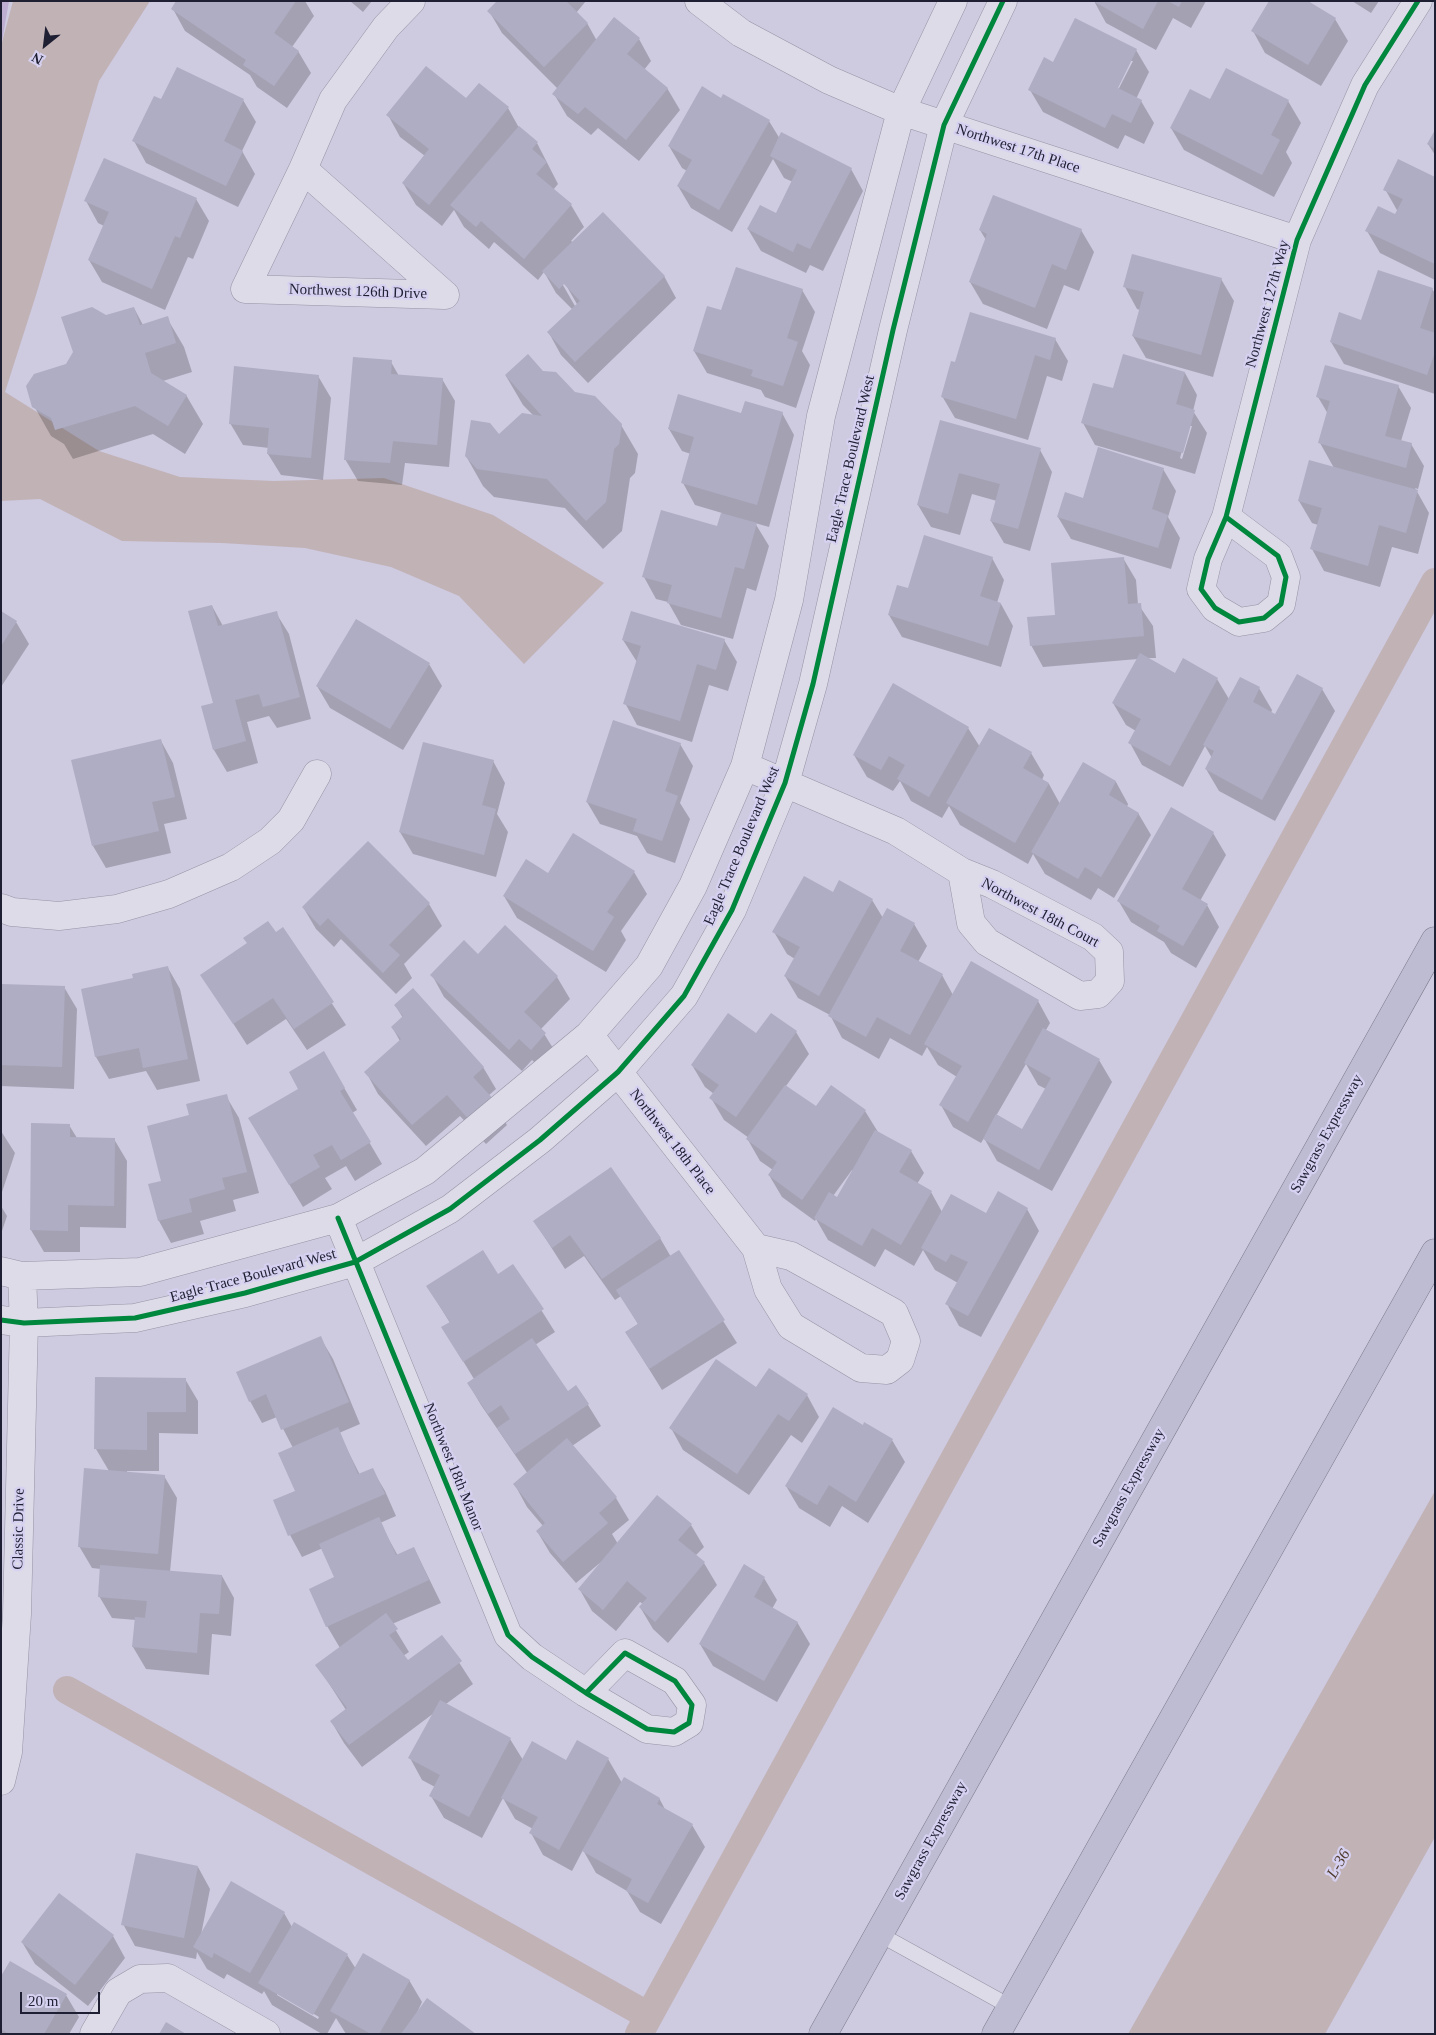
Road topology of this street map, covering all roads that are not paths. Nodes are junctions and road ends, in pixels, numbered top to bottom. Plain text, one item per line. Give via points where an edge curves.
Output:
1 (410, 1) edge
2 (699, 1) edge
3 (953, 1) edge
4 (1002, 1) edge
5 (1418, 1) edge
6 (901, 111) junction
7 (944, 126) junction
8 (304, 169) junction
9 (1297, 240) junction
10 (1226, 517) dead end
11 (745, 766) junction
12 (317, 774) dead end
13 (785, 783) junction
14 (962, 872) junction
15 (1, 908) edge
16 (1435, 941) edge
17 (589, 1036) junction
18 (618, 1072) junction
19 (338, 1218) junction
20 (756, 1248) junction
21 (1435, 1253) edge
22 (355, 1262) junction
23 (12, 1274) edge
24 (12, 1322) edge
25 (586, 1692) dead end
26 (1, 1781) edge
27 (879, 1934) junction
28 (1011, 2007) junction
29 (94, 2034) edge
30 (266, 2034) edge
31 (823, 2034) edge
32 (996, 2034) edge

1 - 8 street, Northwest 126th Drive via 386,27 333,100
2 - 6 street, Northwest 17th Place via 740,33 828,80
3 - 6 street, Eagle Trace Boulevard West
4 - 7 street, Eagle Trace Boulevard West
5 - 9 street, Northwest 127th Way via 1365,85
6 - 7 street, Northwest 17th Place
6 - 11 street, Eagle Trace Boulevard West via 821,416 789,600
7 - 9 street, Northwest 17th Place
7 - 13 street, Eagle Trace Boulevard West via 893,330 812,684
8 - 8 street, Northwest 126th Drive via 245,288 444,295
9 - 10 street, Northwest 127th Way
11 - 13 street, Northwest 18th Court
11 - 17 street, Eagle Trace Boulevard West via 693,886 649,966
12 - 15 street via 291,820 270,841 231,868 169,894 117,909 59,916
13 - 14 street, Northwest 18th Court via 896,831
13 - 18 street, Eagle Trace Boulevard West via 732,910 684,996
14 - 14 street, Northwest 18th Court via 970,923 987,942 1080,996 1098,994 1110,981 1109,952 1093,937 992,884
16 - 27 highway, Sawgrass Expressway
17 - 18 street, Northwest 18th Place
17 - 19 street, Eagle Trace Boulevard West via 425,1171
18 - 20 street, Northwest 18th Place
18 - 22 street, Eagle Trace Boulevard West via 540,1140 450,1210
19 - 22 street, Northwest 18th Manor
19 - 23 street, Eagle Trace Boulevard West via 140,1272
20 - 20 street, Northwest 18th Place via 768,1289 791,1326 861,1368 887,1370 900,1360 906,1341 894,1313 791,1256
21 - 28 highway
22 - 24 street, Eagle Trace Boulevard West via 245,1293 135,1318
22 - 25 street, Northwest 18th Manor via 508,1635 532,1658
23 - 24 street, Classic Drive
24 - 26 street, Classic Drive via 17,1614 8,1752
27 - 28 lane
27 - 31 highway, Sawgrass Expressway
28 - 32 highway
29 - 30 street via 118,1992 140,1979 168,1978

